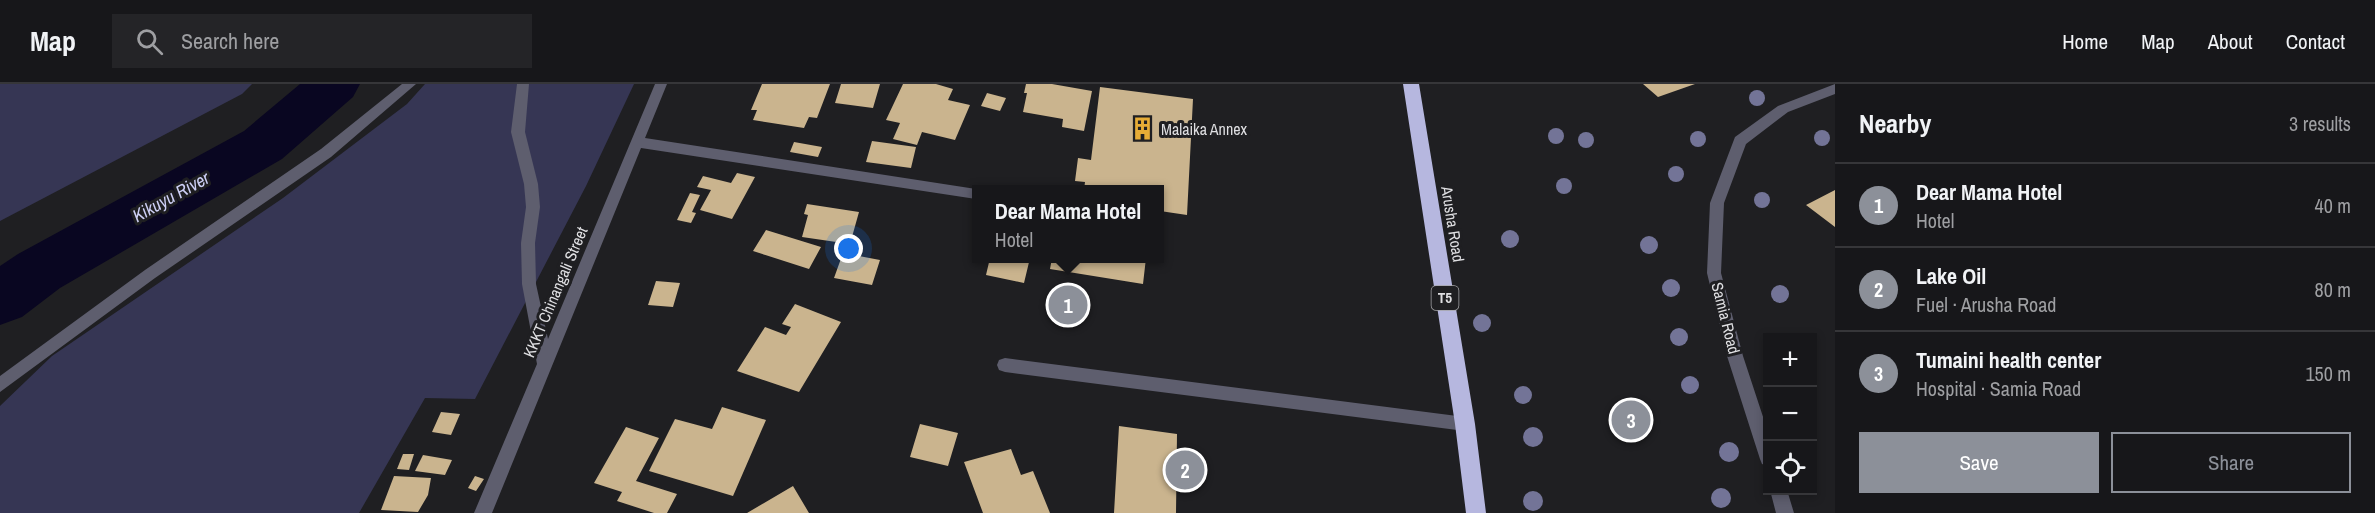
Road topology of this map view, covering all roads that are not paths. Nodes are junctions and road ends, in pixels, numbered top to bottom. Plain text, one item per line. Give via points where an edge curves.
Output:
1 (410, 84) edge
2 (523, 84) edge
3 (661, 84) edge
4 (1411, 84) edge
5 (1835, 89) edge
6 (637, 142) junction
7 (972, 193) edge
8 (545, 364) junction
9 (1005, 365) dead end
10 (0, 386) edge
11 (1465, 424) junction
12 (1763, 446) edge
13 (1780, 495) edge
14 (483, 513) edge
15 (1476, 513) edge
16 (1785, 513) edge

1 - 10 street via 326,153 150,274
2 - 8 street via 518,132 533,207 528,243 529,284
3 - 6 street, KKKT Chinangali Street
4 - 11 highway, Arusha Road / T5
5 - 12 street, Samia Road via 1783,109 1740,141 1717,203 1714,273
6 - 7 street
6 - 8 street, KKKT Chinangali Street
8 - 14 street, KKKT Chinangali Street
9 - 11 street
11 - 15 highway, Arusha Road / T5
13 - 16 street

